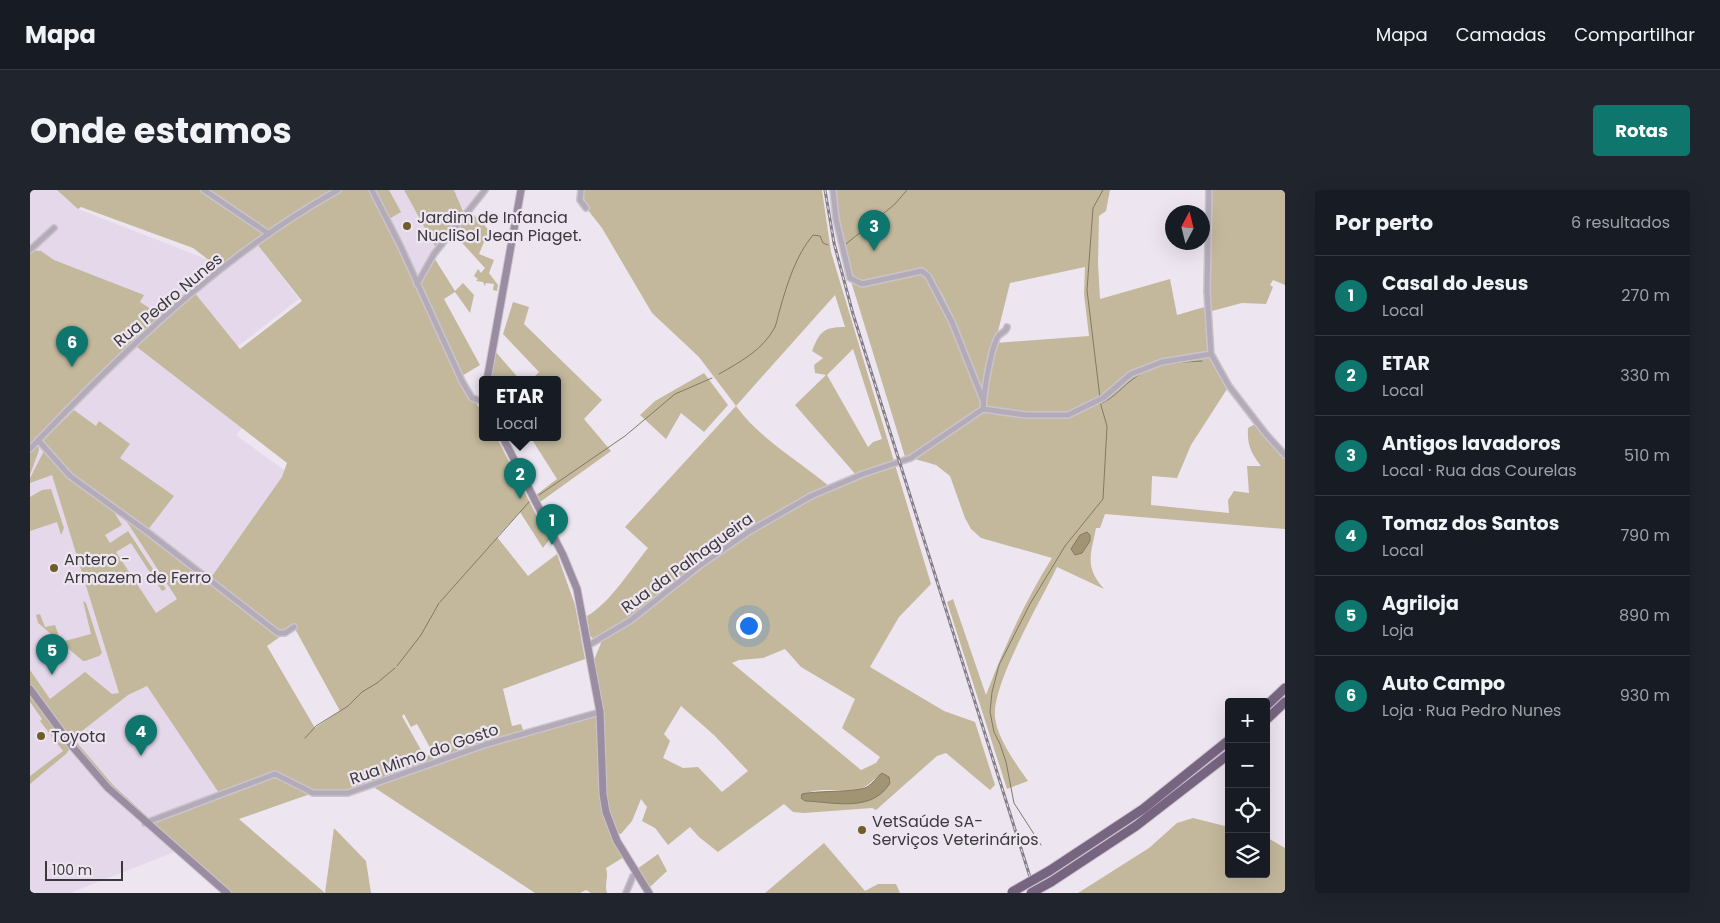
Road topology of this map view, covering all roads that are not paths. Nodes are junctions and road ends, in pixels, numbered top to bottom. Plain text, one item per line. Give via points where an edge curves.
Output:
1 (204, 190) edge
2 (338, 190) edge
3 (372, 190) edge
4 (485, 190) edge
5 (521, 190) edge
6 (581, 190) edge
7 (833, 190) edge
8 (1209, 190) edge
9 (586, 208) dead end
10 (54, 228) dead end
11 (269, 234) junction
12 (30, 250) edge
13 (417, 284) junction
14 (1007, 327) dead end
15 (1211, 354) junction
16 (488, 376) edge
17 (983, 400) junction
18 (479, 401) edge
19 (983, 409) junction
20 (38, 440) junction
21 (504, 441) edge
22 (30, 449) edge
23 (1285, 455) edge
24 (294, 626) dead end
25 (589, 645) junction
26 (1285, 688) edge
27 (30, 690) edge
28 (1270, 702) edge
29 (1285, 702) edge
30 (600, 712) junction
31 (1270, 716) edge
32 (1225, 743) edge
33 (1225, 757) edge
34 (146, 823) junction
35 (636, 874) junction
36 (1011, 892) edge
37 (227, 893) edge
38 (626, 893) edge
39 (649, 893) edge
40 (1031, 893) edge

1 - 11 street
2 - 11 street, Rua Pedro Nunes
3 - 13 street
4 - 13 street via 434,254
5 - 16 street
6 - 9 street via 580,200
7 - 17 street via 836,219 850,278 862,284 912,272 922,271 928,276 952,322
8 - 15 street via 1207,292
10 - 12 street
11 - 20 street, Rua Pedro Nunes via 150,328
13 - 18 street via 462,381 472,398
14 - 17 street via 996,339
15 - 19 street via 1162,362 1131,374 1101,399 1068,415 1026,415
15 - 23 street via 1229,386
17 - 19 street
19 - 25 street, Rua da Palhagueira via 911,458 811,496 750,531 699,566 631,620
20 - 22 street, Rua Pedro Nunes
20 - 24 street via 70,476 150,532 278,633 285,633
21 - 25 street via 571,572
25 - 30 street
26 - 28 highway
27 - 34 street via 90,767
29 - 31 highway
30 - 34 street, Rua Mimo do Gosto via 474,748 348,793 314,793 275,774
30 - 35 street via 606,812 616,841
32 - 36 highway, bridge via 1143,809
33 - 40 highway, bridge via 1136,826
34 - 37 street
35 - 38 street
35 - 39 street

